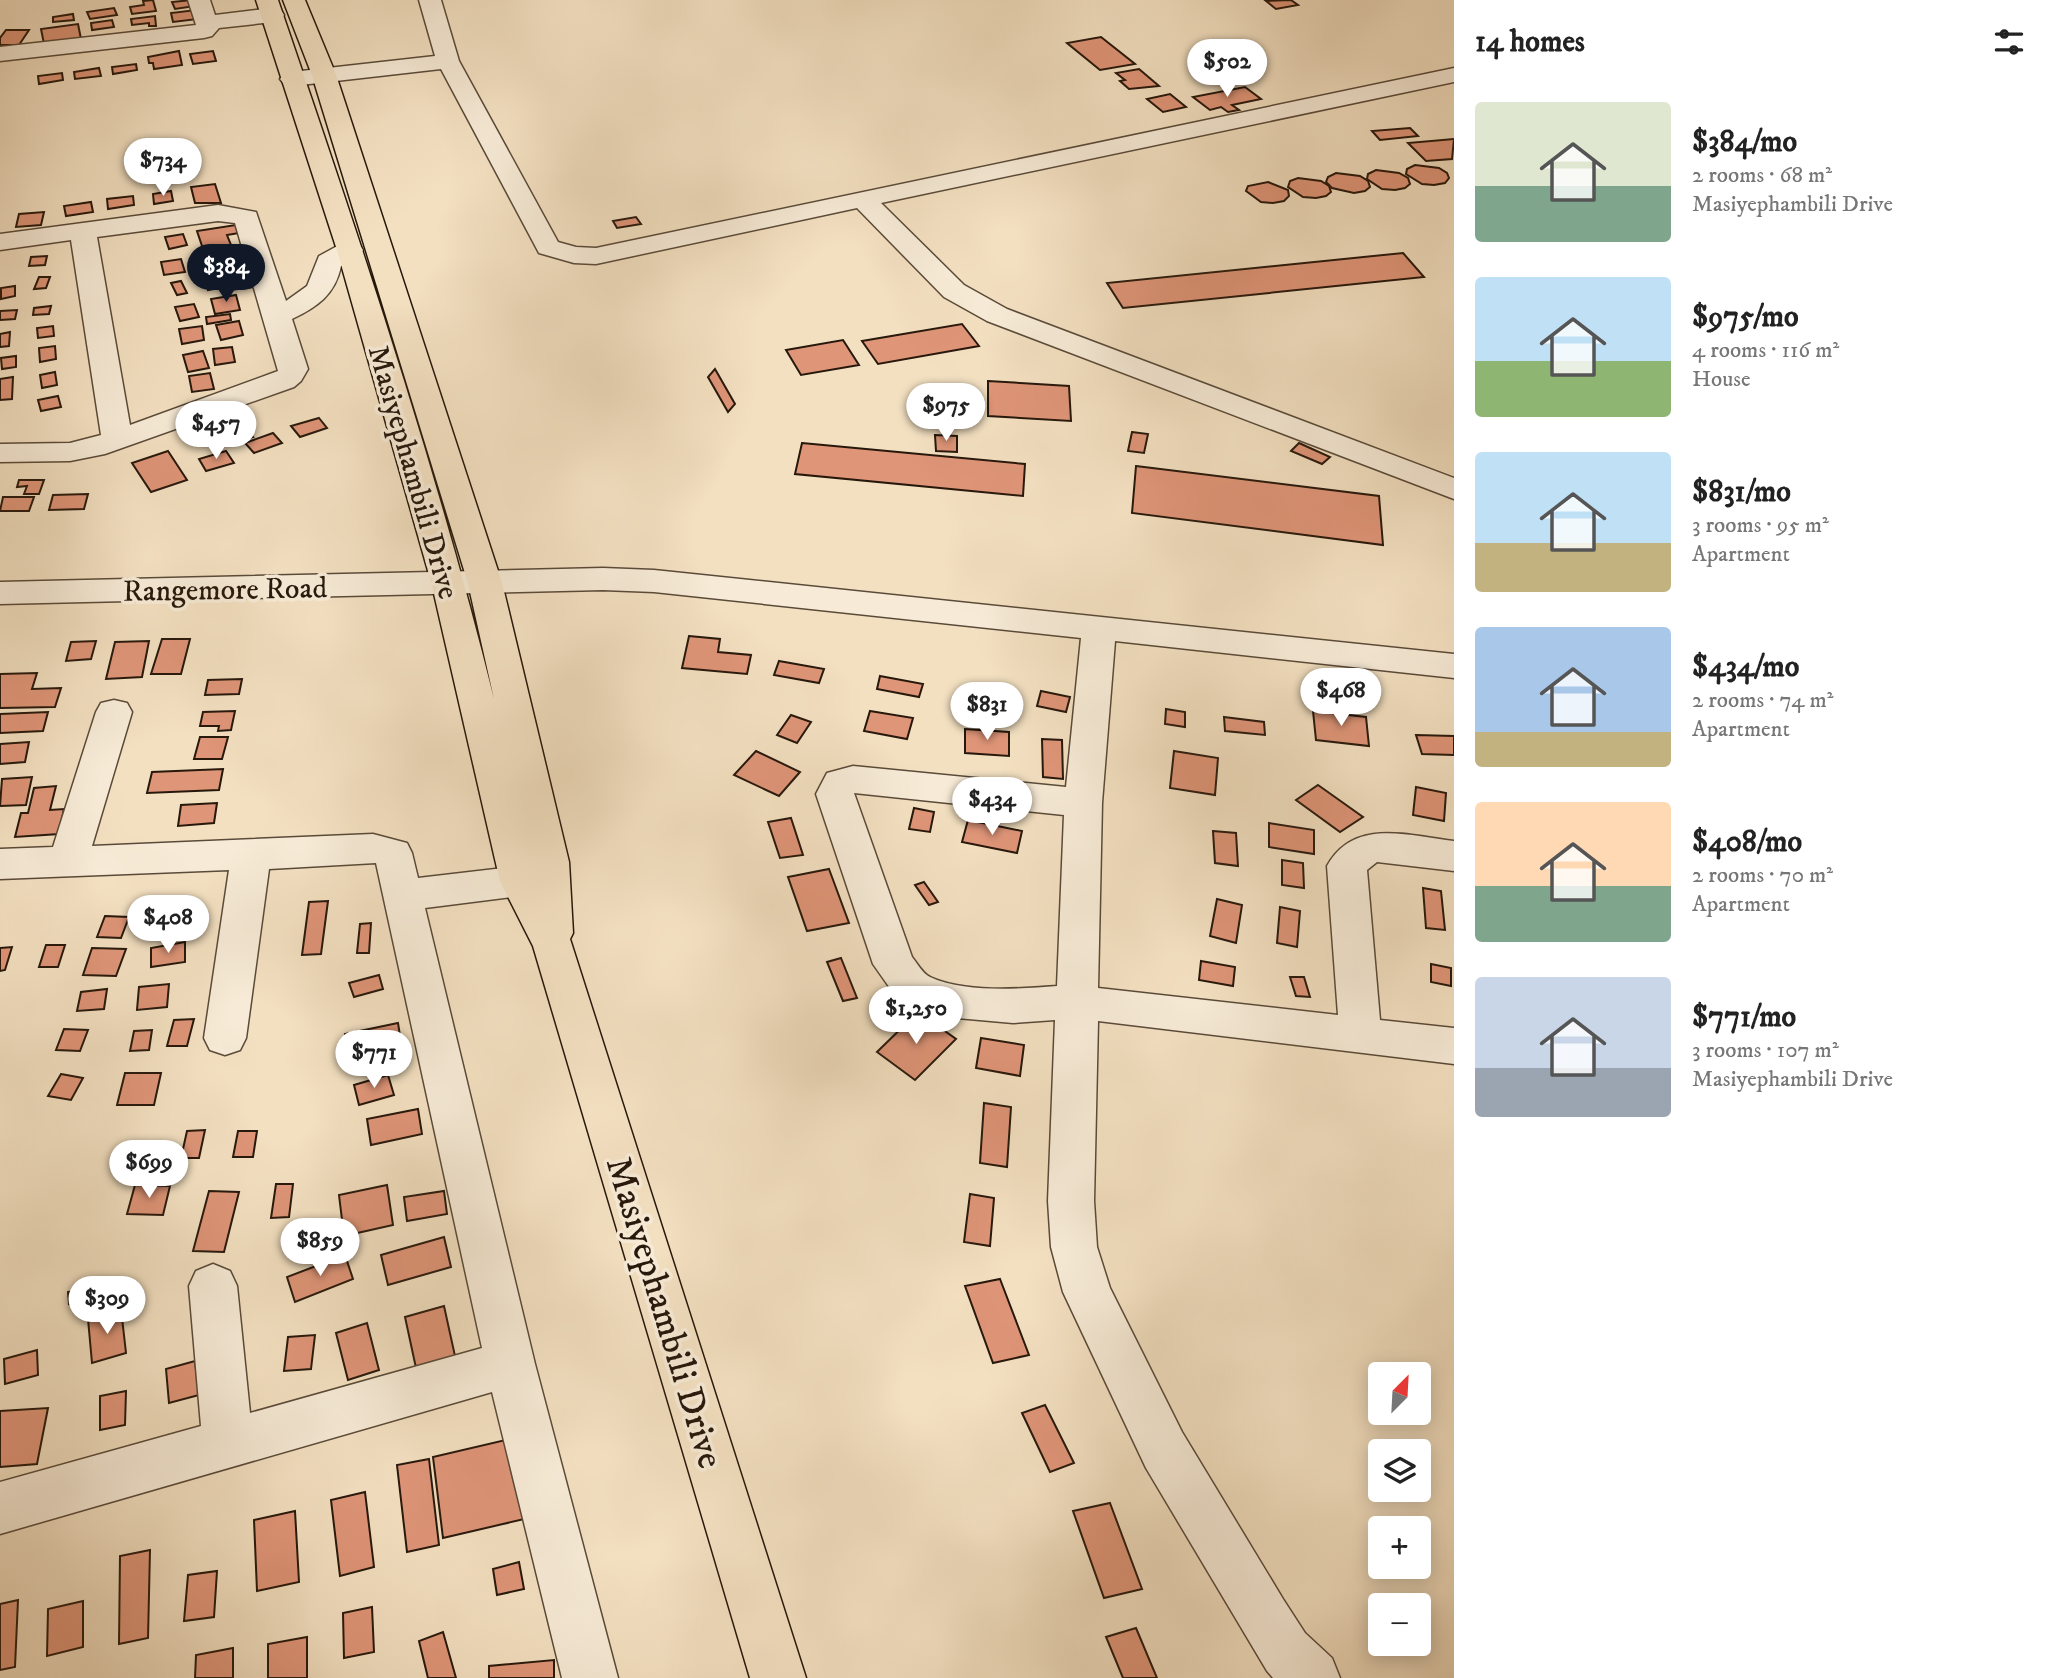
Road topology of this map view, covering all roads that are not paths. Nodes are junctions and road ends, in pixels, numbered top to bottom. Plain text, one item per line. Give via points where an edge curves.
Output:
1 (198, 0) edge
2 (430, 0) edge
3 (278, 5) edge
4 (206, 23) junction
5 (0, 54) edge
6 (448, 61) junction
7 (324, 75) junction
8 (1454, 75) edge
9 (292, 79) junction
10 (863, 199) junction
11 (83, 230) junction
12 (0, 242) edge
13 (350, 250) junction
14 (277, 316) junction
15 (117, 440) junction
16 (0, 453) edge
17 (1454, 489) edge
18 (485, 583) junction
19 (449, 585) junction
20 (0, 593) edge
21 (1099, 627) junction
22 (1454, 666) edge
23 (114, 712) dead end
24 (1083, 803) junction
25 (250, 855) junction
26 (1454, 856) edge
27 (67, 863) junction
28 (0, 864) edge
29 (520, 881) junction
30 (405, 895) junction
31 (553, 946) junction
32 (1077, 1002) junction
33 (1360, 1033) junction
34 (225, 1038) dead end
35 (1454, 1046) edge
36 (213, 1286) dead end
37 (510, 1364) junction
38 (228, 1443) junction
39 (0, 1508) edge
40 (590, 1678) edge
41 (778, 1678) edge
42 (1312, 1678) edge

1 - 4 street
2 - 6 street
3 - 4 street
3 - 7 main road, Masiyephambili Drive
3 - 9 main road, Masiyephambili Drive
4 - 5 street via 204,31
6 - 7 street
6 - 10 street via 548,247 558,251 596,256
7 - 9 street
7 - 18 main road, Masiyephambili Drive
8 - 10 street
9 - 13 main road, Masiyephambili Drive
10 - 17 street via 971,303
11 - 12 street
11 - 14 street via 218,213 244,216
11 - 15 street
13 - 14 street via 328,262 319,290
13 - 19 main road, Masiyephambili Drive
14 - 15 street via 293,369 288,378
15 - 16 street via 70,452
18 - 19 street, Rangemore Road
18 - 21 street, Rangemore Road via 654,581
18 - 31 main road, Masiyephambili Drive via 550,862
19 - 20 street, Rangemore Road
19 - 29 main road, Masiyephambili Drive
21 - 22 street, Rangemore Road
21 - 24 street
23 - 27 street
24 - 32 street
24 - 32 street via 853,779 840,783 835,794 894,964 914,989 935,997 1013,1006
25 - 27 street
25 - 30 street via 387,850 397,861
25 - 34 street
26 - 33 street via 1374,847 1359,853 1347,866
27 - 28 street
29 - 30 street
29 - 31 main road, Masiyephambili Drive
30 - 37 street
31 - 41 main road, Masiyephambili Drive
32 - 33 street
32 - 42 street via 1071,1201 1074,1247 1087,1292 1164,1450 1264,1619 1286,1652
33 - 35 street
36 - 38 street
37 - 38 street
37 - 40 street
38 - 39 street

